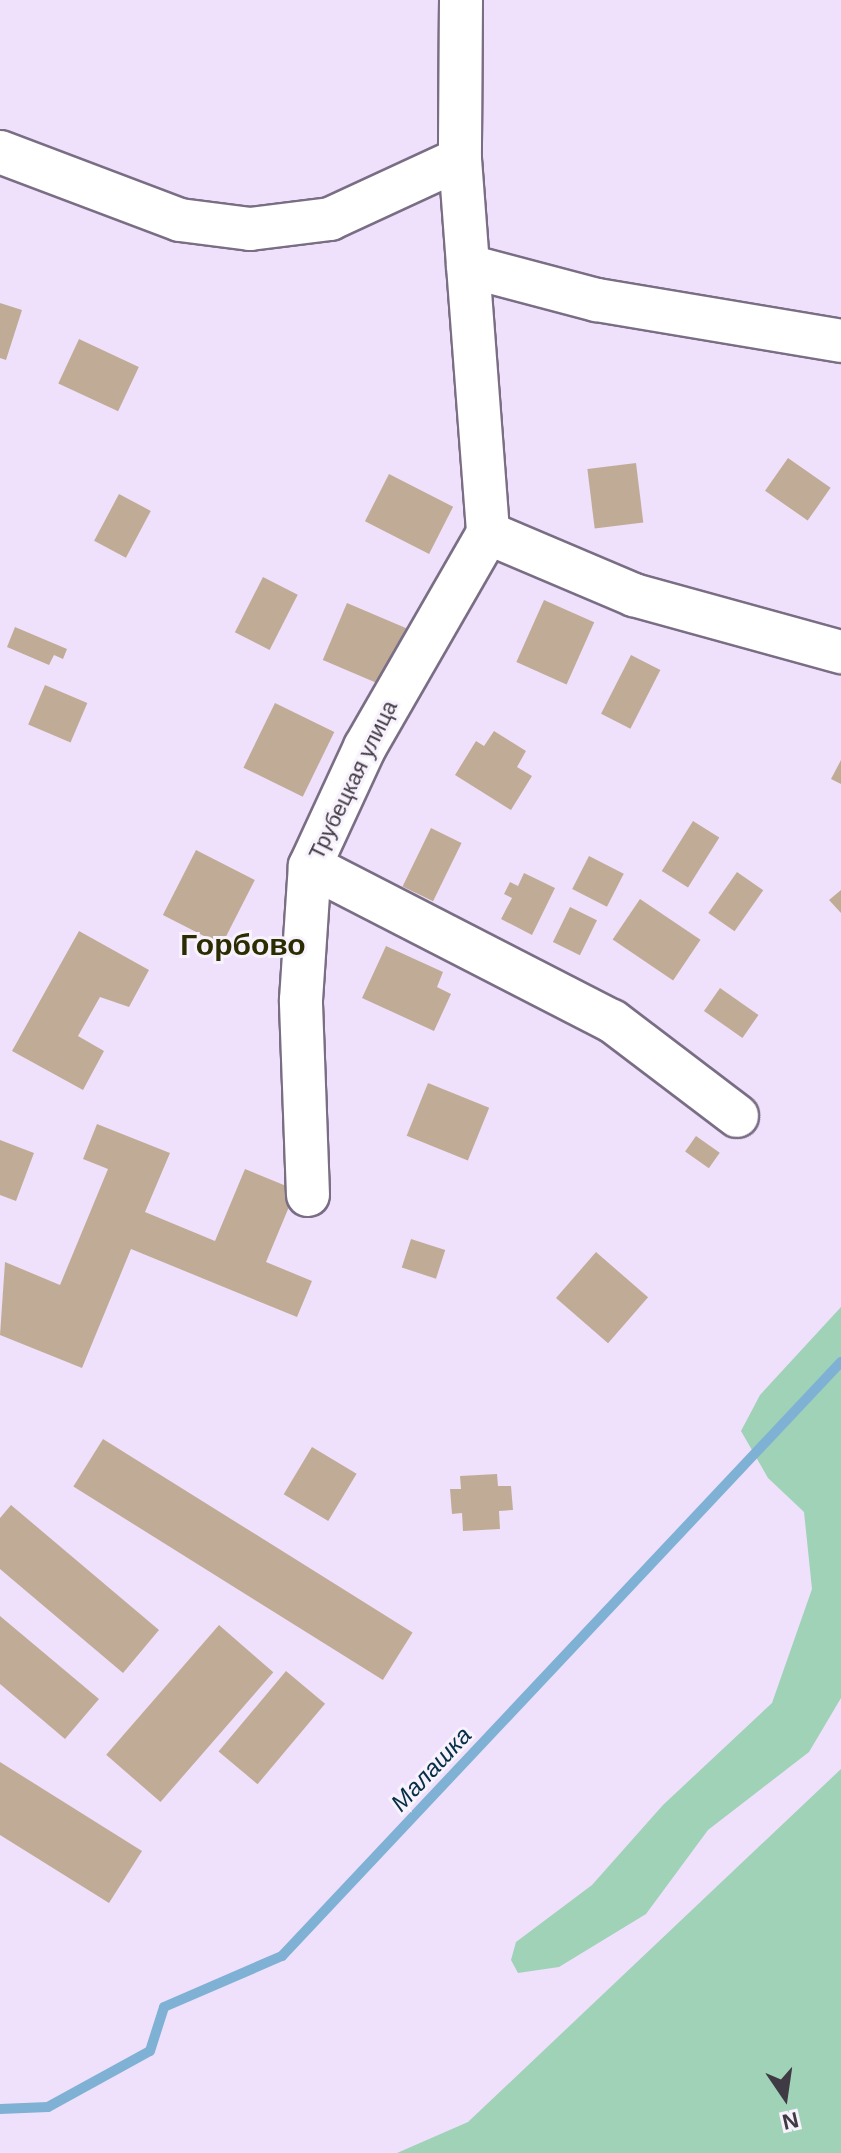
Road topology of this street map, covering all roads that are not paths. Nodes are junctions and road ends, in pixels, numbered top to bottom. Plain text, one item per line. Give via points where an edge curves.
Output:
1 (461, 0) edge
2 (0, 152) edge
3 (460, 159) junction
4 (468, 266) junction
5 (841, 341) edge
6 (488, 533) junction
7 (841, 652) edge
8 (310, 866) junction
9 (737, 1116) dead end
10 (308, 1195) dead end

1 - 3 street
2 - 3 street via 180,220 250,229 330,219
3 - 4 street
4 - 5 street via 597,300
4 - 6 street
6 - 7 street via 634,595
6 - 8 street, Трубецкая улица via 365,747
8 - 9 street via 612,1021
8 - 10 street, Трубецкая улица via 301,1000

